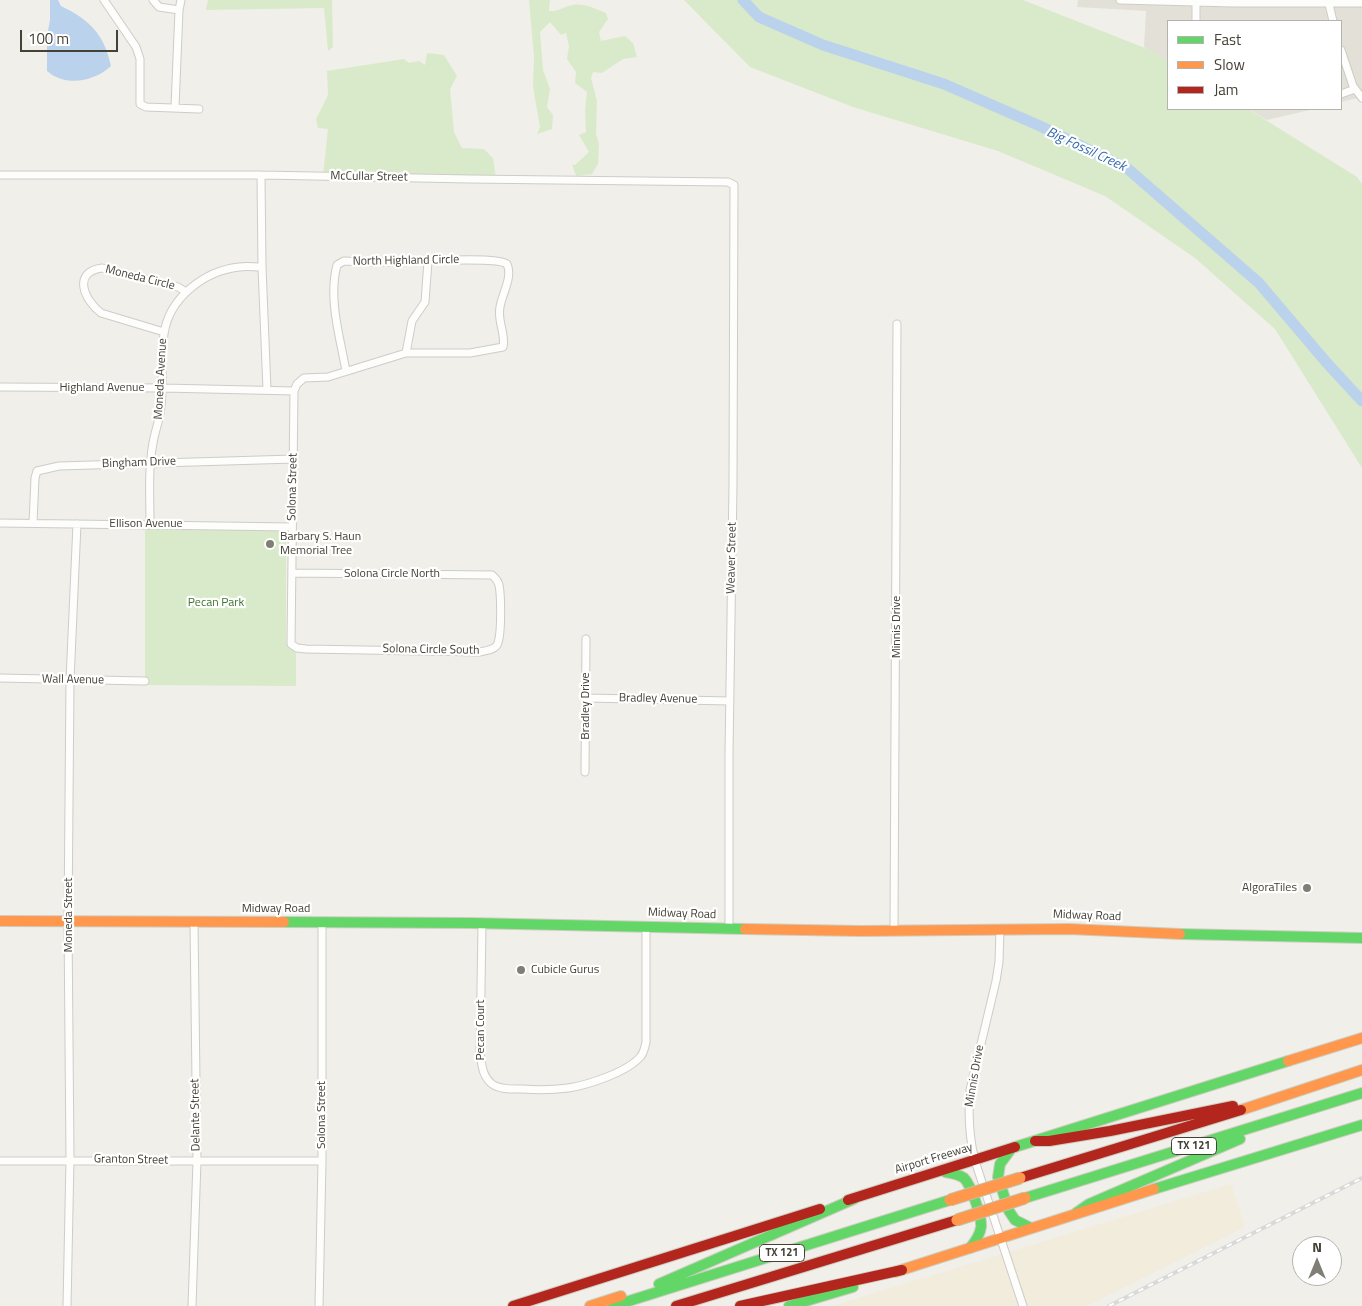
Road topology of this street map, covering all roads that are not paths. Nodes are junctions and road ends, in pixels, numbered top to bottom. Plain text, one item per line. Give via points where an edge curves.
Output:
1 (104, 0) edge
2 (153, 0) edge
3 (181, 0) edge
4 (1120, 0) edge
5 (1196, 2) junction
6 (1328, 2) edge
7 (1362, 3) edge
8 (179, 10) junction
9 (1196, 20) edge
10 (1333, 20) edge
11 (1342, 53) edge
12 (1355, 89) junction
13 (1342, 94) edge
14 (1362, 98) edge
15 (175, 107) junction
16 (199, 109) dead end
17 (0, 175) edge
18 (261, 175) junction
19 (734, 188) joint
20 (428, 261) junction
21 (262, 267) junction
22 (186, 292) junction
23 (897, 324) dead end
24 (164, 332) junction
25 (406, 353) junction
26 (346, 371) junction
27 (0, 387) edge
28 (163, 388) junction
29 (267, 390) junction
30 (294, 391) junction
31 (294, 459) junction
32 (151, 462) junction
33 (0, 523) edge
34 (33, 523) junction
35 (76, 524) junction
36 (150, 524) junction
37 (292, 526) junction
38 (292, 573) junction
39 (492, 575) joint
40 (586, 639) dead end
41 (291, 644) joint
42 (0, 678) edge
43 (70, 680) junction
44 (145, 681) dead end
45 (586, 698) junction
46 (730, 701) junction
47 (585, 772) dead end
48 (0, 921) edge
49 (68, 922) junction
50 (194, 923) junction
51 (322, 923) junction
52 (482, 924) junction
53 (646, 926) junction
54 (1000, 928) junction
55 (730, 929) junction
56 (894, 930) junction
57 (1362, 938) edge
58 (1362, 1038) edge
59 (1362, 1070) edge
60 (1362, 1093) edge
61 (1287, 1096) junction
62 (1289, 1116) junction
63 (1362, 1124) edge
64 (1035, 1142) junction
65 (1011, 1150) junction
66 (0, 1160) edge
67 (70, 1160) junction
68 (197, 1161) junction
69 (322, 1161) junction
70 (975, 1161) junction
71 (938, 1172) junction
72 (854, 1199) junction
73 (1076, 1213) junction
74 (1031, 1228) junction
75 (1001, 1238) junction
76 (970, 1248) junction
77 (902, 1270) junction
78 (67, 1306) edge
79 (192, 1306) edge
80 (319, 1306) edge
81 (513, 1306) edge
82 (590, 1306) edge
83 (613, 1306) edge
84 (676, 1306) edge
85 (740, 1306) edge
86 (789, 1306) edge
87 (1023, 1306) edge

1 - 15 street via 136,47 140,59 140,104
2 - 8 street via 160,7
3 - 8 street
4 - 5 street
5 - 6 street
5 - 9 street
6 - 7 street
6 - 10 street
8 - 15 street
11 - 12 street
12 - 13 street
12 - 14 street
15 - 16 street
17 - 18 street, McCullar Street
18 - 19 street, McCullar Street via 674,180 728,182
18 - 21 street
19 - 46 street, Weaver Street
20 - 25 street via 425,302 412,321
20 - 25 street, North Highland Circle via 505,262 510,269 500,307 503,347 470,353
20 - 26 street, North Highland Circle via 344,261 337,265 334,303
21 - 22 street, Moneda Avenue via 238,267 220,272 197,282
21 - 29 street
22 - 24 street, Moneda Avenue via 168,319
22 - 24 street, Moneda Circle via 178,287 102,268 92,269 86,275 85,293 101,314
23 - 56 street, Minnis Drive
24 - 28 street, Moneda Avenue
25 - 26 street
26 - 30 street via 328,377 304,378
27 - 28 street, Highland Avenue
28 - 29 street, Highland Avenue
28 - 32 street, Moneda Avenue
29 - 30 street, Highland Avenue
30 - 31 street, Solona Street
31 - 32 street, Bingham Drive
31 - 37 street, Solona Street
32 - 34 street, Bingham Drive via 59,466 38,471
32 - 36 street, Moneda Avenue
33 - 34 street, Ellison Avenue
34 - 35 street, Ellison Avenue
35 - 36 street, Ellison Avenue
35 - 43 street, Moneda Street
36 - 37 street, Ellison Avenue
37 - 38 street, Solona Street
38 - 39 street, Solona Circle North
38 - 41 street, Solona Street
39 - 41 street, Solona Circle South via 498,582 500,634 496,646 488,651 306,649
40 - 45 street, Bradley Drive
42 - 43 street, Wall Avenue
43 - 44 street, Wall Avenue
43 - 49 street, Moneda Street
45 - 46 street, Bradley Avenue
45 - 47 street, Bradley Drive
46 - 55 street, Weaver Street
48 - 49 main road, Midway Road
49 - 50 main road, Midway Road
49 - 67 street, Moneda Street
50 - 51 main road, Midway Road
50 - 68 street, Delante Street
51 - 52 main road, Midway Road
51 - 69 street, Solona Street
52 - 53 main road, Midway Road
52 - 53 street, Pecan Court via 482,1069 494,1086 539,1090 569,1088 603,1078 634,1063 642,1055 646,1042
53 - 55 main road, Midway Road
54 - 56 main road, Midway Road
54 - 57 main road, Midway Road
54 - 70 street, Minnis Drive via 996,981 968,1107
55 - 56 main road, Midway Road
58 - 64 main road, Airport Freeway
59 - 61 main road, TX 121
60 - 62 main road, TX 121
61 - 64 main road via 1110,1131
61 - 83 main road, TX 121, bridge
62 - 73 main road via 1089,1204
62 - 84 main road, TX 121, bridge
63 - 73 main road
64 - 65 main road, Airport Freeway
65 - 70 main road, Airport Freeway
65 - 74 main road via 1000,1164 998,1177 1012,1216
66 - 67 street, Granton Street
67 - 68 street, Granton Street
67 - 78 street, Moneda Street
68 - 69 street, Granton Street
68 - 79 street, Delante Street
69 - 80 street, Solona Street
70 - 71 main road, Airport Freeway
70 - 75 street, Minnis Drive
71 - 72 main road, Airport Freeway
71 - 76 main road via 963,1176 970,1186 981,1227
72 - 81 main road, Airport Freeway
72 - 82 main road via 684,1274
73 - 74 main road
74 - 75 main road
75 - 76 main road
75 - 87 street, Minnis Drive
76 - 77 main road
77 - 85 main road
77 - 86 main road

